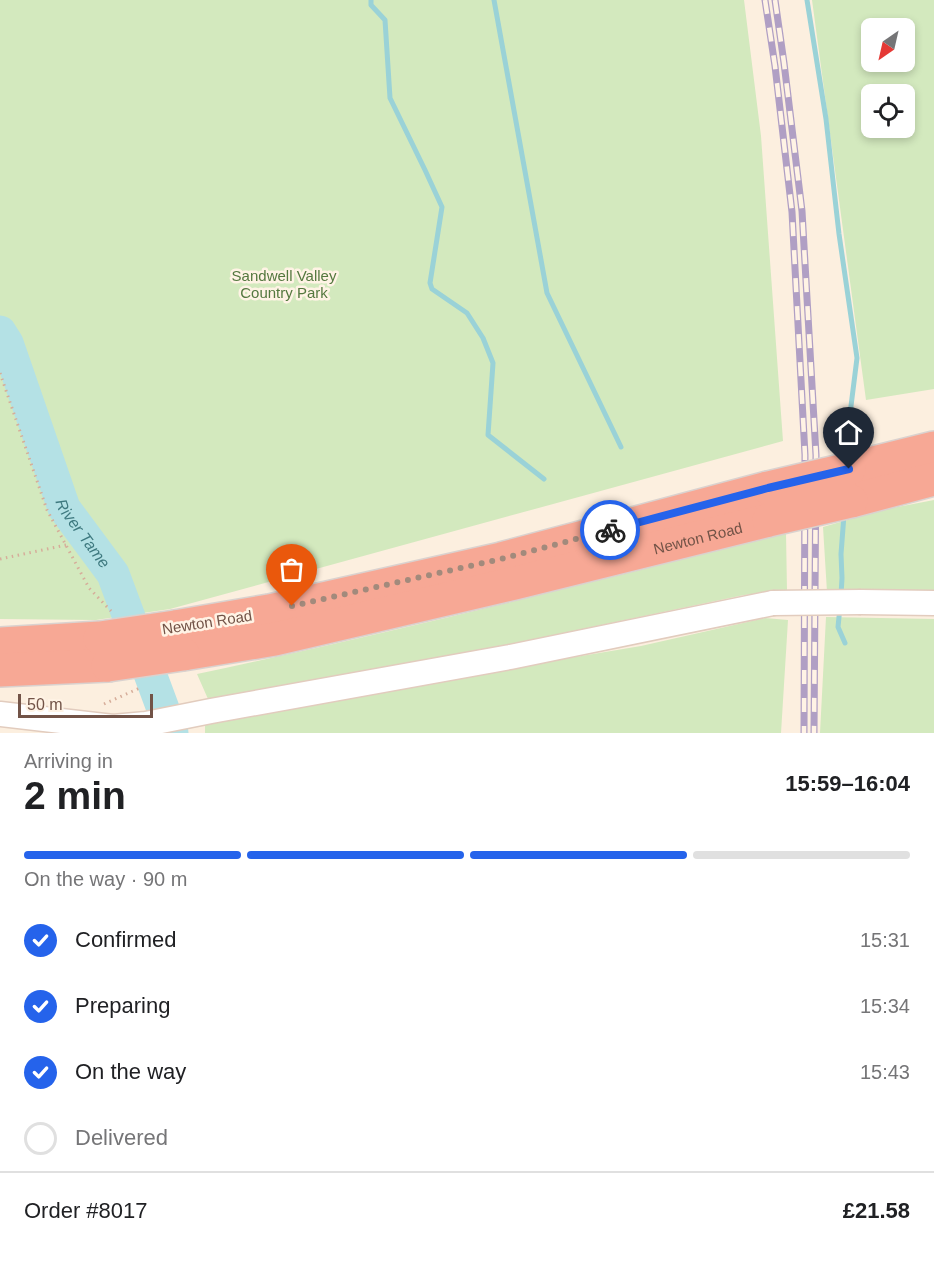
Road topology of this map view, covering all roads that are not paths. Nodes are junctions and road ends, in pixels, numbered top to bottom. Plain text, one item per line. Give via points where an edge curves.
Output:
1 (934, 448) edge
2 (934, 479) edge
3 (768, 504) junction
4 (934, 603) edge
5 (108, 640) junction
6 (0, 644) edge
7 (0, 670) edge
8 (0, 714) edge

1 - 3 highway, Newton Road, bridge via 849,469
2 - 3 highway, Newton Road, bridge via 852,501
3 - 5 highway, Newton Road, bridge via 515,583 287,636
4 - 8 street, bridge via 773,603 510,657 146,724 112,727
5 - 6 highway, Newton Road
5 - 7 highway, Newton Road

